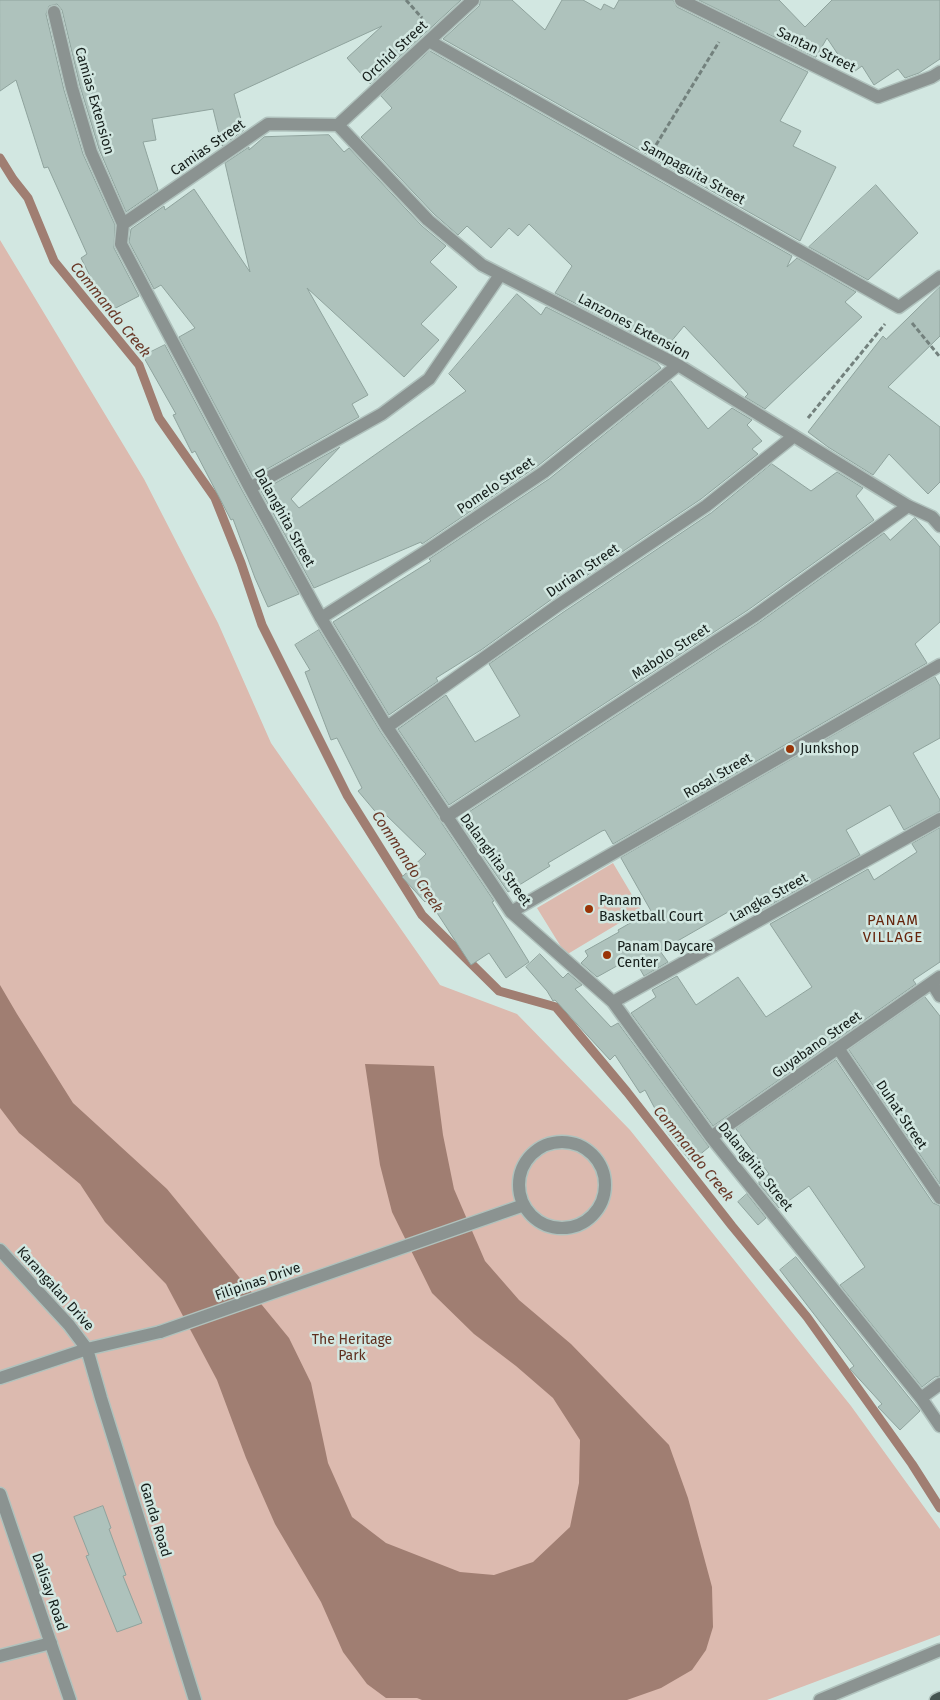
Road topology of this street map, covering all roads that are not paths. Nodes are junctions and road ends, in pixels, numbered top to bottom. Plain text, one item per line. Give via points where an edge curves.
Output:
1 (472, 0) edge
2 (681, 0) edge
3 (54, 12) dead end
4 (429, 41) junction
5 (940, 72) edge
6 (338, 125) junction
7 (124, 224) junction
8 (500, 274) junction
9 (940, 277) edge
10 (678, 365) junction
11 (794, 436) junction
12 (250, 488) junction
13 (908, 506) junction
14 (937, 517) edge
15 (321, 618) junction
16 (940, 665) edge
17 (387, 727) junction
18 (446, 817) junction
19 (940, 819) edge
20 (511, 912) junction
21 (936, 980) edge
22 (940, 996) edge
23 (613, 1002) junction
24 (838, 1048) junction
25 (711, 1137) junction
26 (940, 1198) edge
27 (524, 1205) junction
28 (0, 1250) edge
29 (87, 1349) junction
30 (0, 1378) edge
31 (940, 1384) edge
32 (921, 1398) junction
33 (940, 1426) edge
34 (0, 1494) edge
35 (5, 1526) edge
36 (50, 1643) junction
37 (940, 1650) edge
38 (0, 1656) edge
39 (940, 1698) edge
40 (70, 1700) edge
41 (195, 1700) edge
42 (820, 1700) edge
43 (936, 1700) edge

1 - 4 street, Orchid Street
2 - 5 street, Santan Street via 878,97
3 - 7 street, Camias Extension via 91,152
4 - 6 street, Orchid Street
4 - 9 street, Sampaguita Street via 899,306
6 - 7 street, Camias Street via 268,124
6 - 8 street, Lanzones Extension via 428,220 482,265
7 - 12 street, Dalanghita Street via 122,244
8 - 10 street, Lanzones Extension
8 - 12 street via 429,379 382,414
10 - 11 street, Lanzones Extension
10 - 15 street, Pomelo Street via 544,472
11 - 13 street, Lanzones Extension
11 - 17 street, Durian Street via 706,506 557,606
12 - 15 street, Dalanghita Street
13 - 14 street, Lanzones Extension
13 - 18 street, Mabolo Street via 753,617
15 - 17 street, Dalanghita Street
16 - 20 street, Rosal Street
17 - 18 street, Dalanghita Street
18 - 20 street, Dalanghita Street
19 - 23 street, Langka Street
20 - 23 street, Dalanghita Street
21 - 22 street
21 - 24 street, Guyabano Street
23 - 25 street, Dalanghita Street
24 - 25 street, Guyabano Street
24 - 26 street, Duhat Street
25 - 32 street, Dalanghita Street
27 - 27 street via 542,1223 555,1228 581,1224 600,1206 605,1193 601,1167 594,1156 570,1143 544,1146 524,1165 520,1178
27 - 29 street, Filipinas Drive via 160,1332
28 - 29 street, Karangalan Drive via 69,1324
29 - 30 street, Filipinas Drive
29 - 41 street, Ganda Road
31 - 32 street
32 - 33 street, Dalanghita Street
34 - 35 street, Dalisay Road
35 - 36 street, Dalisay Road
36 - 38 street
36 - 40 street, Dalisay Road
37 - 42 street
39 - 43 main road

